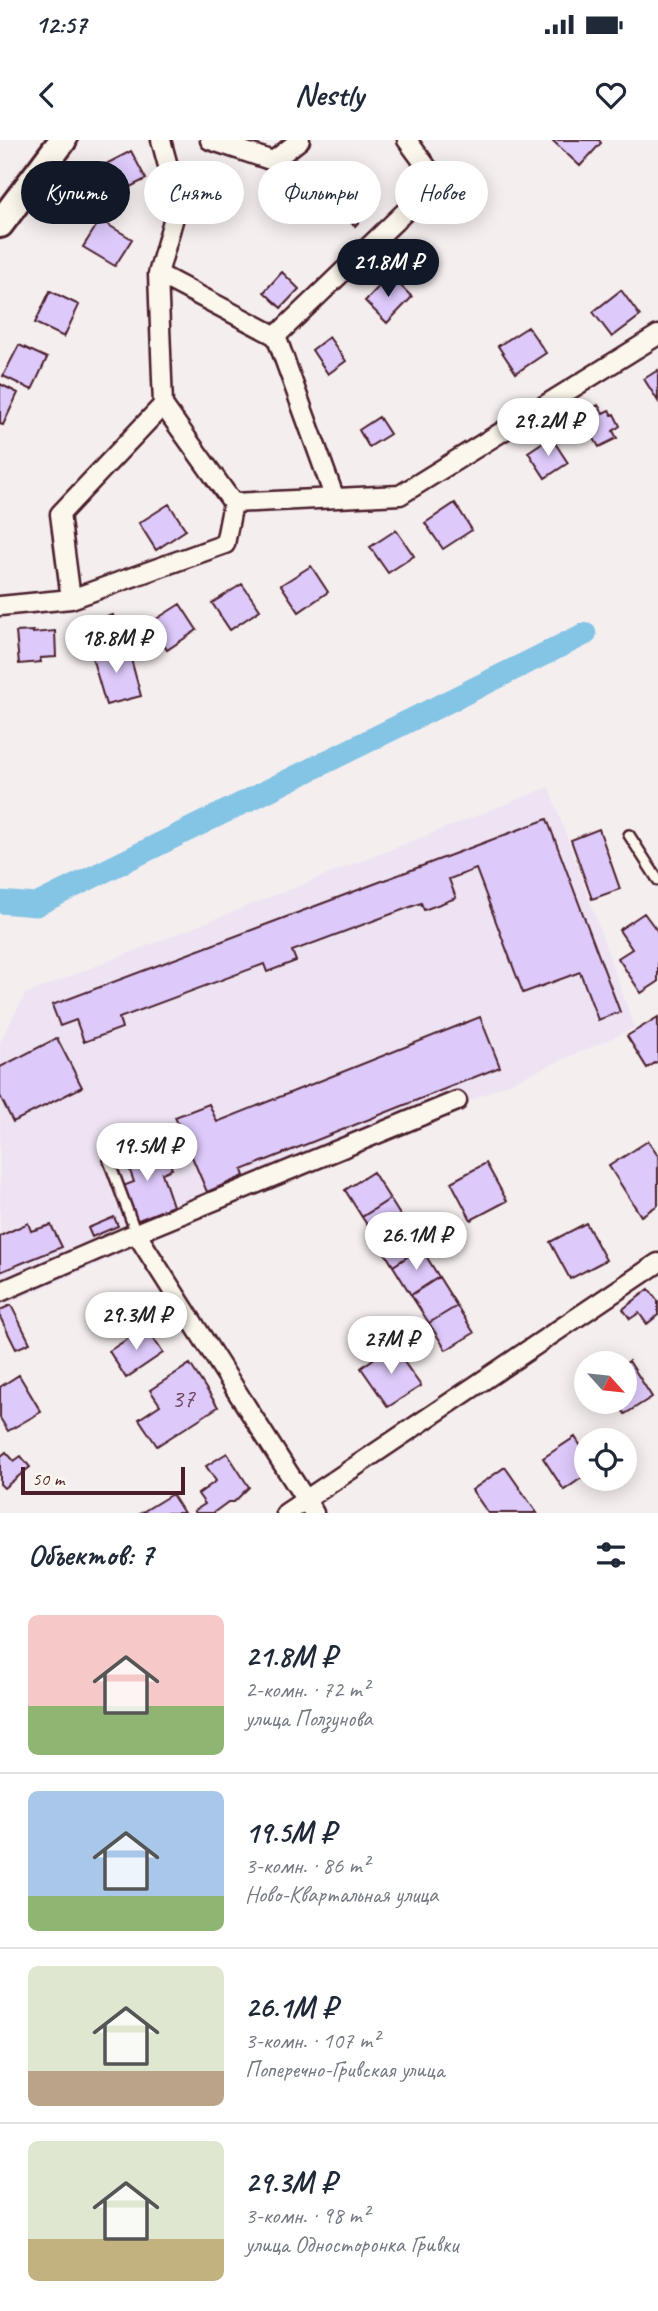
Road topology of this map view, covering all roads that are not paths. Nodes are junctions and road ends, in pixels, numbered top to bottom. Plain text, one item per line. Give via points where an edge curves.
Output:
1 (63, 140) edge
2 (161, 140) edge
3 (210, 140) edge
4 (300, 140) edge
5 (407, 140) edge
6 (0, 225) edge
7 (158, 274) junction
8 (658, 335) edge
9 (276, 336) junction
10 (163, 405) junction
11 (334, 496) junction
12 (233, 503) junction
13 (71, 599) junction
14 (0, 606) edge
15 (629, 835) dead end
16 (658, 880) edge
17 (457, 1101) dead end
18 (109, 1161) dead end
19 (136, 1233) junction
20 (658, 1263) edge
21 (0, 1292) edge
22 (310, 1506) edge
23 (286, 1513) edge

1 - 6 street
2 - 7 street via 178,203
3 - 4 street via 273,162
5 - 9 street via 437,181
7 - 9 street
7 - 10 street
8 - 11 street via 400,495
9 - 11 street
10 - 12 street
10 - 13 street via 60,514
11 - 12 street
12 - 13 street via 225,544
13 - 14 street
15 - 16 lane
17 - 19 street
18 - 19 lane
19 - 21 street
19 - 22 street
20 - 22 street
22 - 23 street

